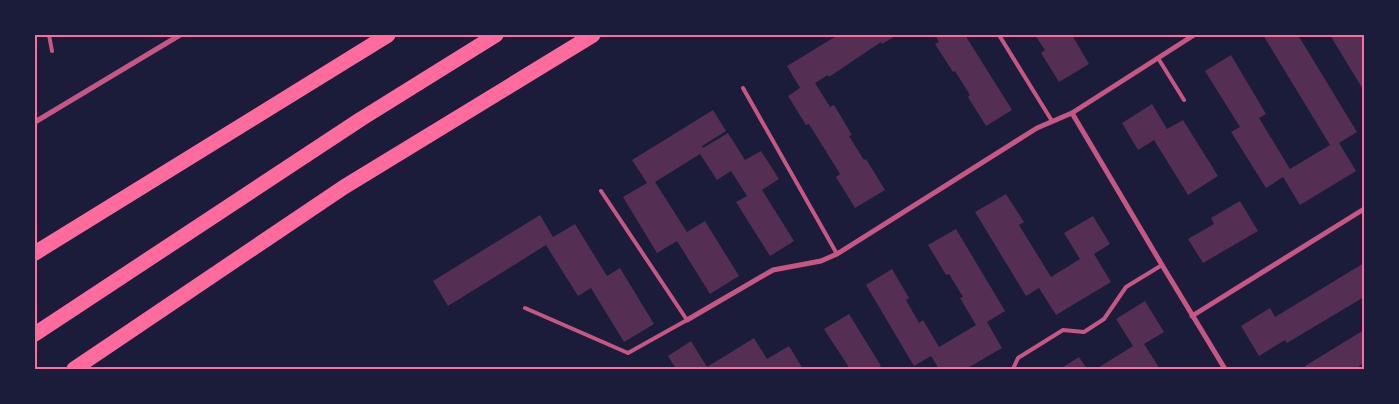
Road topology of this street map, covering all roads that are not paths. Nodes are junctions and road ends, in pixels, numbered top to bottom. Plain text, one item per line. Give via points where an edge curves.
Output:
1 (49, 35) edge
2 (180, 35) edge
3 (388, 35) edge
4 (496, 35) edge
5 (593, 35) edge
6 (999, 35) edge
7 (1194, 35) edge
8 (52, 51) dead end
9 (1158, 58) junction
10 (743, 88) dead end
11 (1184, 100) dead end
12 (1072, 113) junction
13 (1052, 121) junction
14 (35, 122) edge
15 (601, 191) dead end
16 (1364, 209) edge
17 (35, 253) edge
18 (837, 254) junction
19 (1162, 266) junction
20 (525, 308) dead end
21 (1192, 316) junction
22 (687, 320) junction
23 (35, 334) edge
24 (74, 369) edge
25 (1013, 369) edge
26 (1225, 369) edge

1 - 8 lane
2 - 14 street
3 - 17 highway
4 - 23 highway via 361,119
5 - 24 highway via 344,187
6 - 13 lane
7 - 9 street
9 - 11 lane
9 - 12 street
10 - 18 lane
12 - 13 street
12 - 19 street
13 - 18 street
15 - 22 lane
16 - 21 street
18 - 22 street via 821,261 773,270
19 - 21 street
19 - 25 lane via 1126,287 1104,319 1084,332 1063,330 1018,358
20 - 22 lane via 628,353
21 - 26 street

